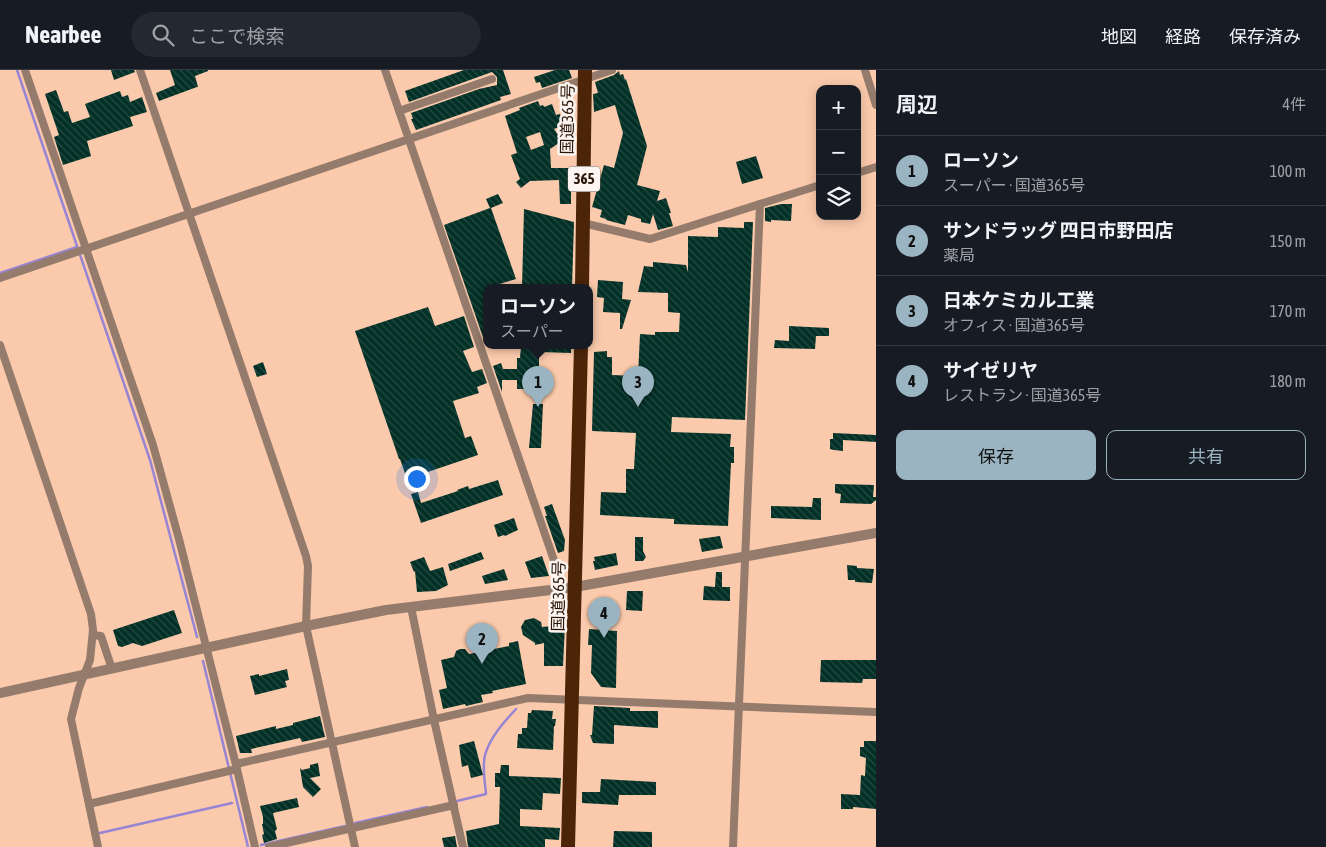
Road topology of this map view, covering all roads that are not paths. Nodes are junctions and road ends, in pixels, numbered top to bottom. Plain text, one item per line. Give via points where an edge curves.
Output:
1 (25, 70) edge
2 (140, 70) edge
3 (385, 70) edge
4 (612, 70) edge
5 (865, 70) edge
6 (585, 75) edge
7 (492, 79) dead end
8 (876, 105) edge
9 (399, 111) junction
10 (409, 140) junction
11 (876, 167) edge
12 (861, 172) edge
13 (816, 186) edge
14 (760, 204) junction
15 (190, 214) junction
16 (583, 223) junction
17 (85, 249) junction
18 (0, 278) edge
19 (582, 284) edge
20 (0, 345) edge
21 (581, 349) edge
22 (876, 533) edge
23 (744, 556) junction
24 (558, 572) dead end
25 (575, 587) junction
26 (411, 607) junction
27 (306, 626) junction
28 (93, 635) junction
29 (206, 648) junction
30 (112, 669) junction
31 (85, 675) junction
32 (0, 693) edge
33 (572, 699) junction
34 (739, 708) junction
35 (876, 712) edge
36 (434, 720) junction
37 (332, 742) junction
38 (236, 767) junction
39 (89, 804) junction
40 (454, 805) junction
41 (351, 829) junction
42 (98, 847) edge
43 (255, 847) edge
44 (269, 847) edge
45 (355, 847) edge
46 (463, 847) edge
47 (568, 847) edge
48 (733, 847) edge

1 - 17 street
2 - 15 street
3 - 9 street
4 - 6 street
5 - 8 street
6 - 10 street
6 - 16 highway, 国道365号 / 365
7 - 9 street
9 - 10 street
10 - 15 street
10 - 24 street
11 - 12 street
13 - 14 street
14 - 16 street via 650,239
14 - 23 street
15 - 17 street
15 - 27 street via 306,556
16 - 19 highway, 国道365号 / 365
17 - 18 street
17 - 29 street via 152,445
20 - 28 street via 90,614
21 - 25 highway, 国道365号
22 - 23 street
23 - 25 street
23 - 34 street
25 - 26 street
25 - 33 highway, 国道365号
26 - 27 street
26 - 36 street
27 - 29 street
27 - 37 street
28 - 30 street via 100,636
28 - 31 street
29 - 30 street
29 - 38 street
30 - 31 street
31 - 32 street
31 - 39 street via 71,719
33 - 34 street
33 - 36 street via 528,698
33 - 47 highway, 国道365号
34 - 35 street
34 - 48 street
36 - 37 street
36 - 40 street
37 - 38 street
37 - 41 street
38 - 39 street
38 - 43 street
39 - 42 street
40 - 41 street
40 - 46 street
41 - 44 street
41 - 45 street

